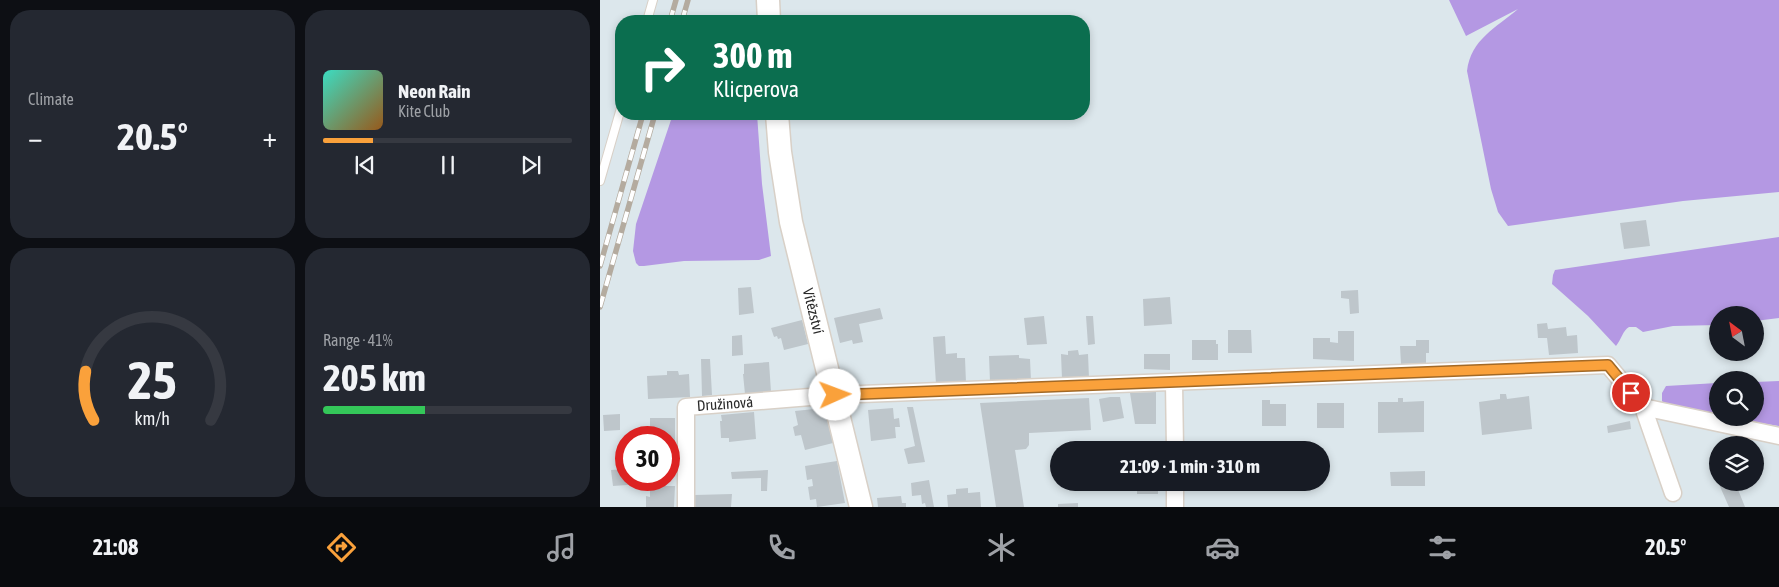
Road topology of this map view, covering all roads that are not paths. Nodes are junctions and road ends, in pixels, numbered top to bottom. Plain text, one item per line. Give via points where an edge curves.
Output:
1 (653, 0) edge
2 (768, 0) edge
3 (649, 15) edge
4 (769, 15) edge
5 (618, 120) edge
6 (777, 120) edge
7 (600, 181) edge
8 (1174, 382) junction
9 (835, 395) junction
10 (1643, 408) junction
11 (1779, 436) edge
12 (1175, 441) edge
13 (1175, 491) edge
14 (1673, 493) dead end
15 (686, 507) edge
16 (861, 507) edge
17 (1175, 507) edge

1 - 3 lane
2 - 4 main road
5 - 7 lane
6 - 9 main road, Vítězství via 791,222
8 - 9 street
8 - 10 street via 1608,365
8 - 12 street
9 - 15 street, Družinová via 686,407
9 - 16 main road, Vítězství
10 - 11 street
10 - 14 street
13 - 17 street

